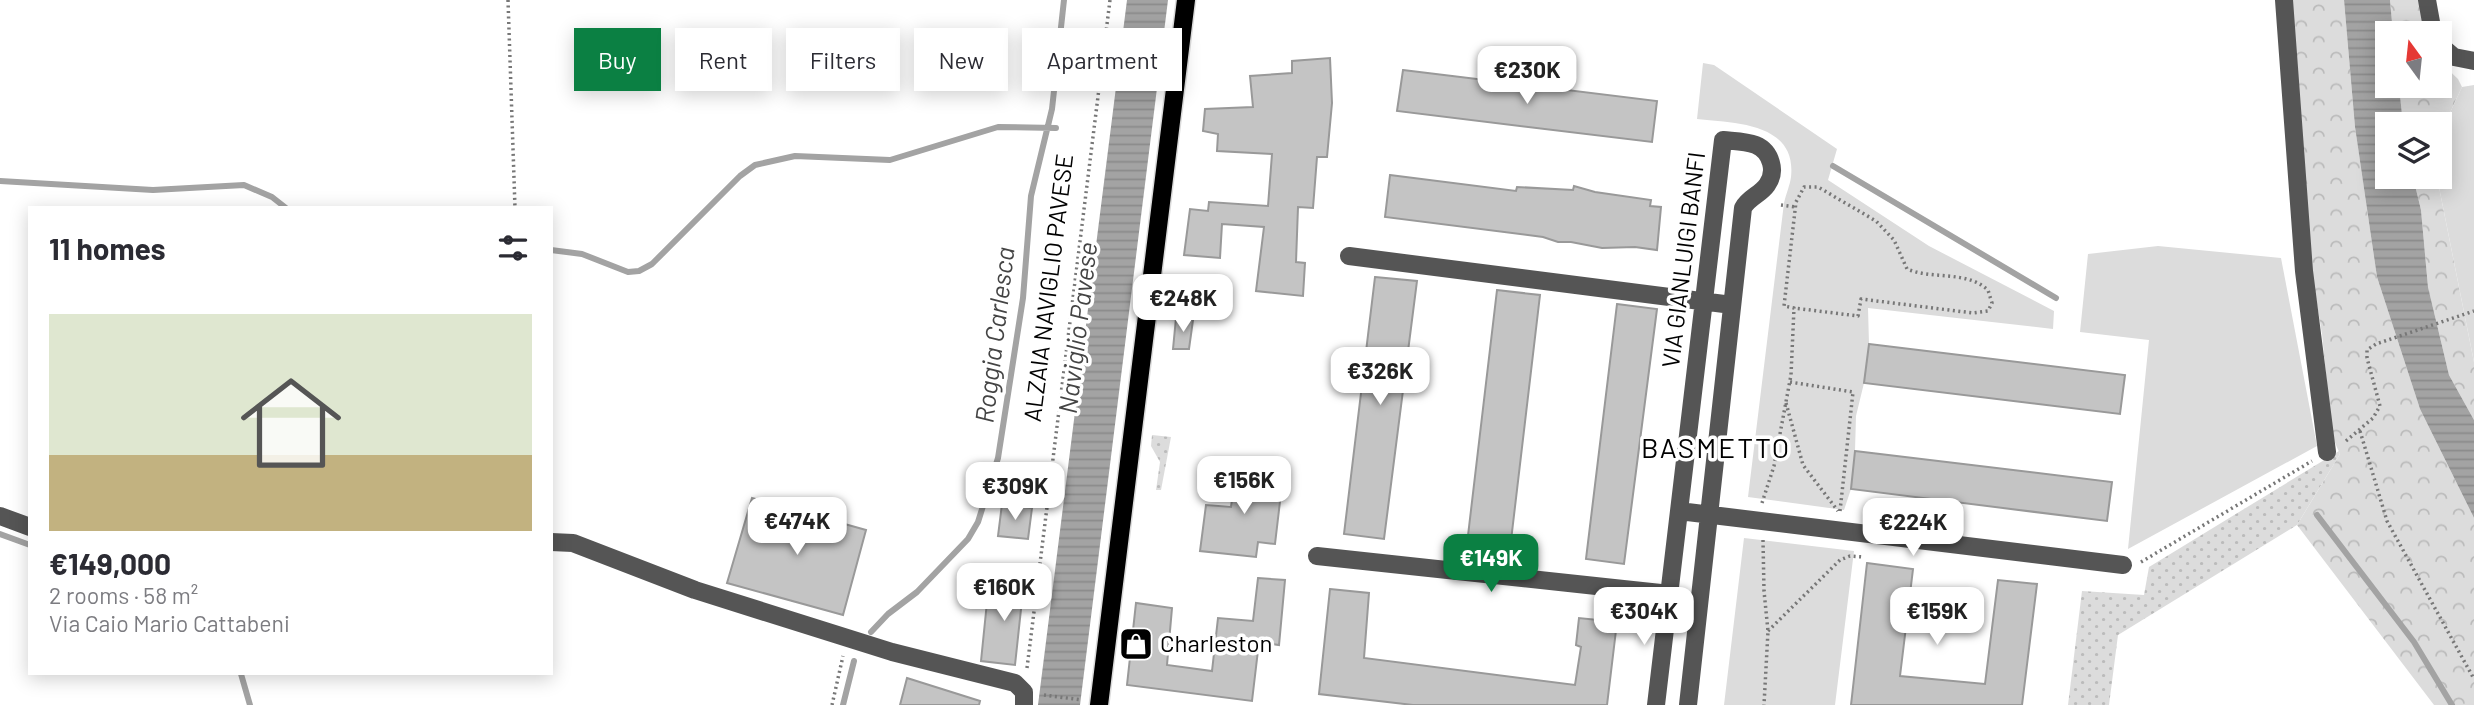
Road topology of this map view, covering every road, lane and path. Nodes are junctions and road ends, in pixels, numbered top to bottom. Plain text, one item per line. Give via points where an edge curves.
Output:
1 (508, 0) edge
2 (1110, 0) edge
3 (1186, 0) edge
4 (2284, 0) edge
5 (2427, 0) edge
6 (2431, 21) edge
7 (2452, 55) edge
8 (2474, 61) edge
9 (1781, 205) dead end
10 (515, 206) edge
11 (1796, 206) junction
12 (1349, 256) dead end
13 (1704, 300) junction
14 (1732, 304) junction
15 (1794, 308) junction
16 (2474, 311) edge
17 (1790, 382) junction
18 (1786, 403) junction
19 (2360, 430) junction
20 (2327, 452) junction
21 (1761, 505) dead end
22 (1679, 512) junction
23 (1709, 515) junction
24 (0, 516) edge
25 (28, 526) edge
26 (1763, 535) dead end
27 (553, 542) edge
28 (1317, 556) dead end
29 (1864, 557) dead end
30 (2145, 562) dead end
31 (2123, 565) dead end
32 (1670, 594) junction
33 (1768, 631) junction
34 (848, 637) junction
35 (2474, 679) edge
36 (1020, 687) junction
37 (1050, 696) dead end
38 (1091, 702) edge
39 (832, 705) edge
40 (1024, 705) edge
41 (1656, 705) edge
42 (1688, 705) edge
43 (1764, 705) edge

1 - 10 path
2 - 36 path, ALZAIA NAVIGLIO PAVESE via 1028,666
3 - 38 main road
4 - 20 street via 2304,271
5 - 6 street
7 - 8 street
9 - 11 path
11 - 15 path via 1784,306
11 - 15 path via 1804,187 1818,187 1886,230 1907,269 1971,279 1988,290 1992,303 1987,311 1973,313 1861,299 1858,316
12 - 13 street
13 - 14 street
13 - 14 street, VIA GIANLUIGI BANFI via 1723,140 1746,142 1766,153 1772,173 1765,187 1743,208
13 - 22 street, VIA GIANLUIGI BANFI
14 - 23 street, VIA GIANLUIGI BANFI
15 - 17 path
16 - 19 path via 2367,350 2380,406
17 - 18 path
17 - 18 path via 1853,393 1839,513 1803,465
18 - 21 path
19 - 20 path
19 - 35 path via 2387,521
20 - 30 path
22 - 23 street
22 - 32 street, VIA GIANLUIGI BANFI
23 - 31 street
23 - 42 street, VIA GIANLUIGI BANFI
24 - 25 street
26 - 33 path
27 - 34 street via 573,543 695,590
28 - 32 street
29 - 33 path via 1840,560
32 - 41 street, VIA GIANLUIGI BANFI
33 - 43 path
34 - 36 street
34 - 39 path
36 - 40 street
37 - 38 path

